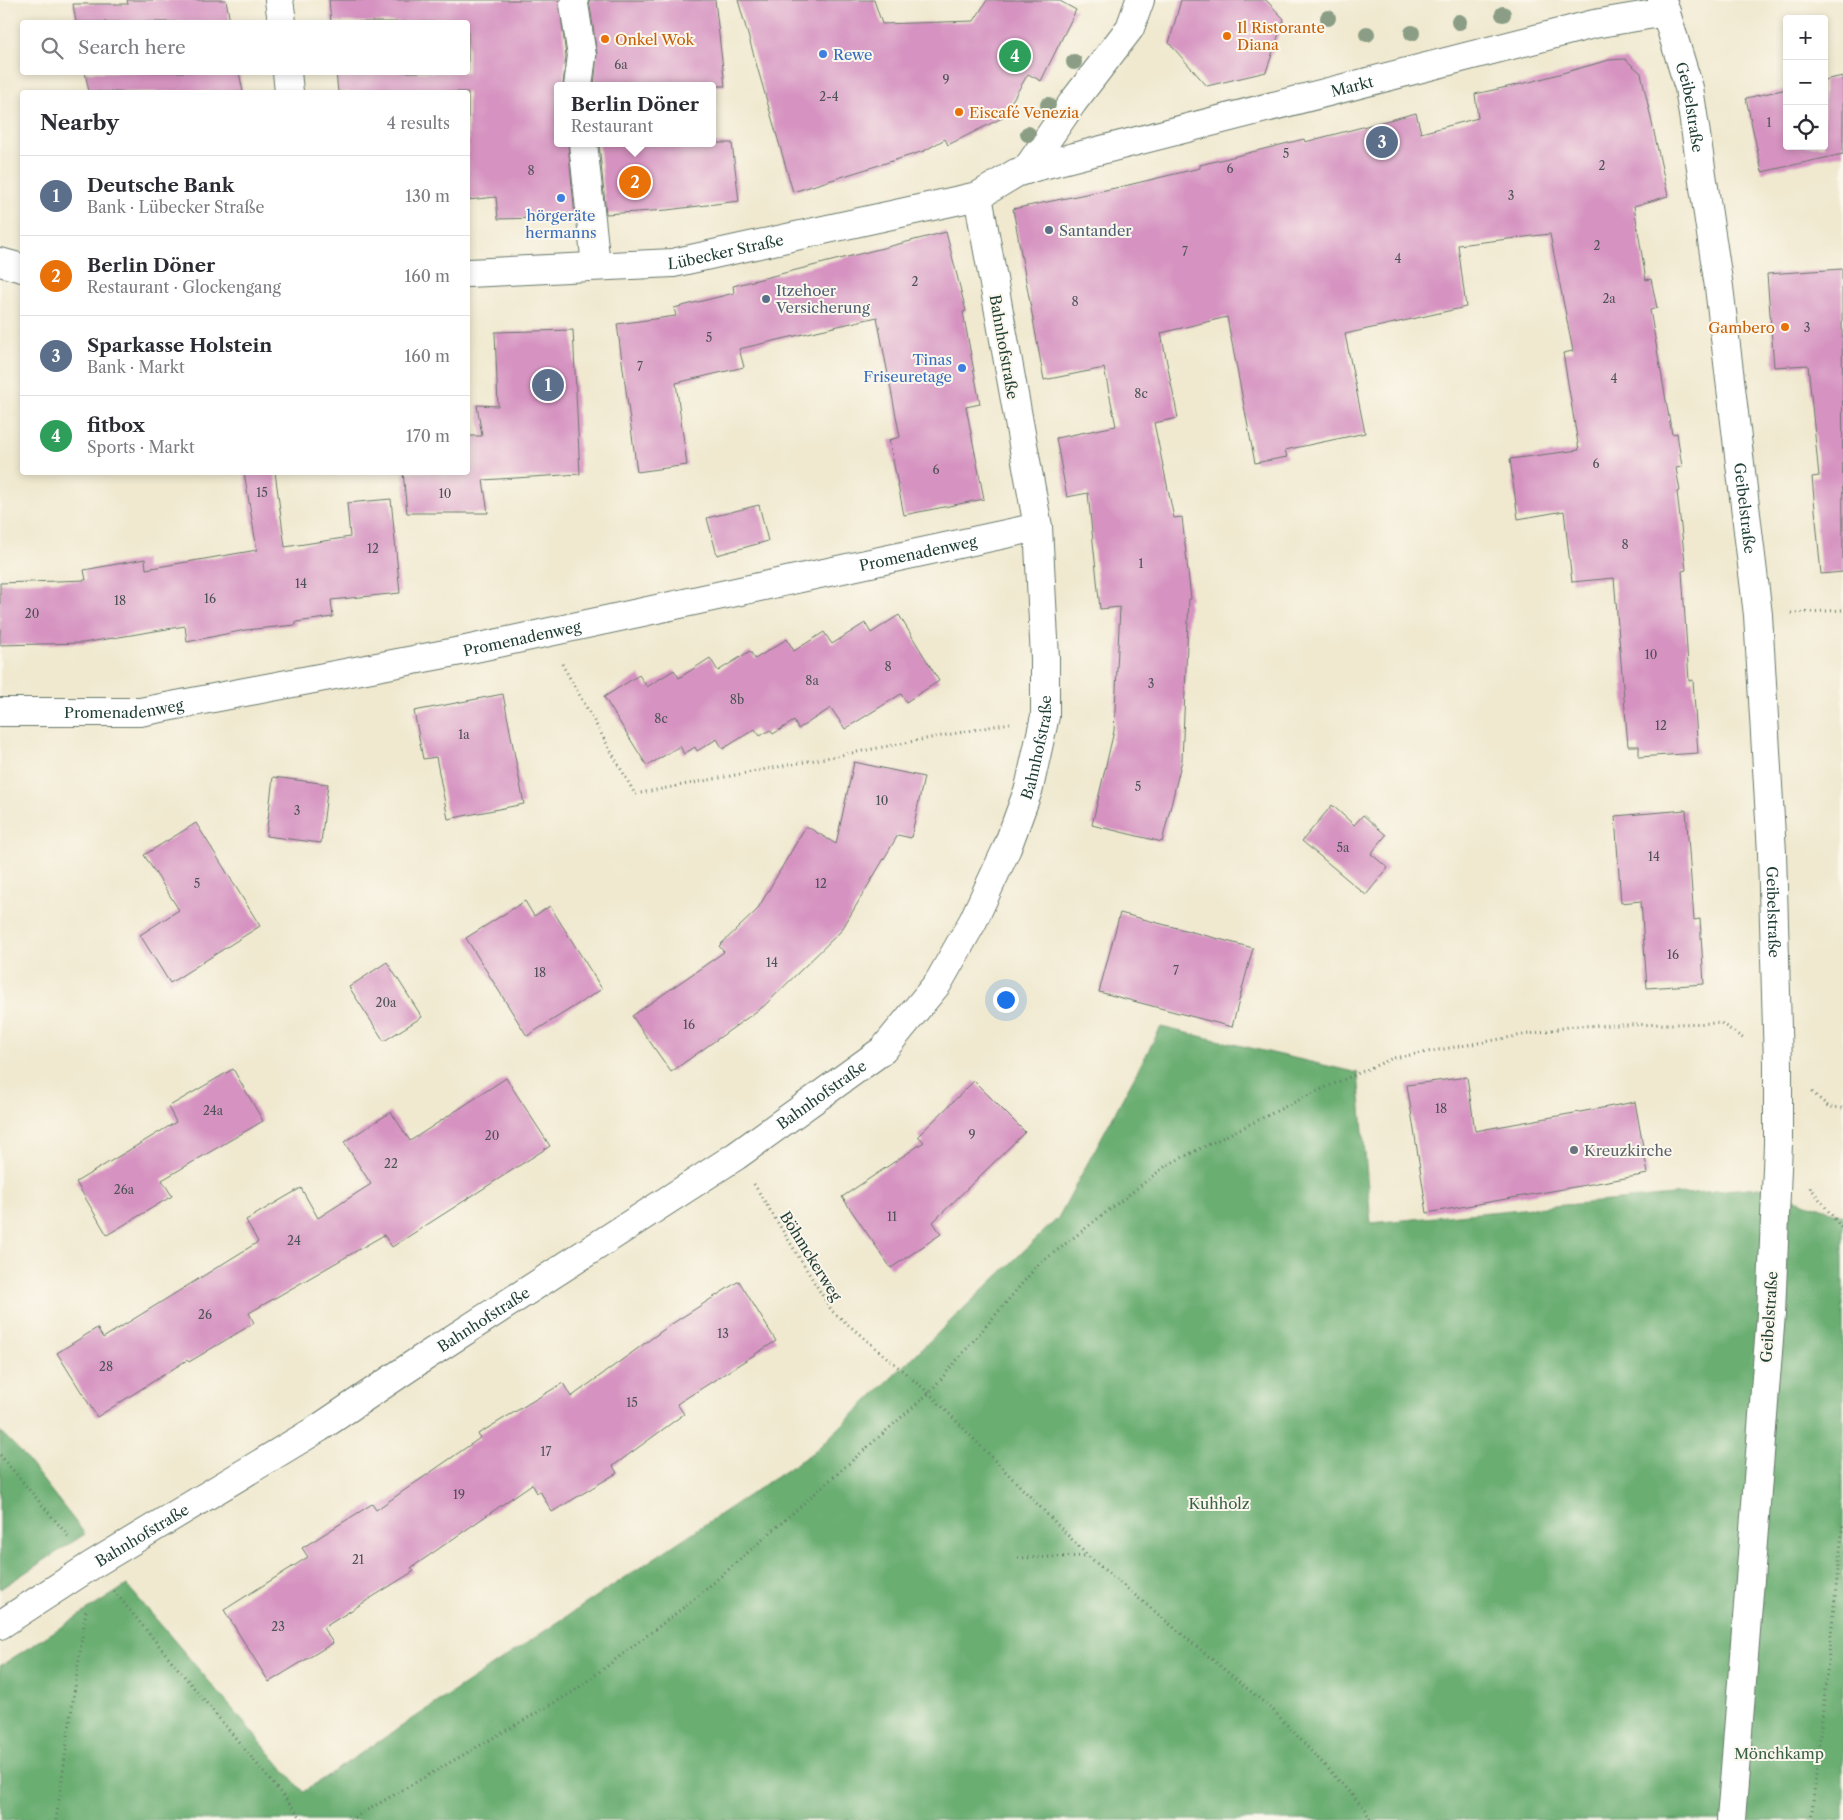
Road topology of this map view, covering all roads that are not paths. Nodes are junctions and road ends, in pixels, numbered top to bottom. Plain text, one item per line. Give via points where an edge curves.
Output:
1 (279, 0) edge
2 (1140, 0) edge
3 (574, 4) dead end
4 (1664, 6) edge
5 (282, 20) edge
6 (287, 75) edge
7 (579, 82) edge
8 (288, 90) edge
9 (583, 147) edge
10 (1026, 170) junction
11 (978, 196) junction
12 (0, 262) edge
13 (596, 266) junction
14 (20, 267) edge
15 (470, 273) edge
16 (1038, 527) junction
17 (0, 712) edge
18 (0, 1625) edge
19 (1731, 1820) edge

1 - 5 street
2 - 10 street via 1130,28
3 - 7 street via 582,56
4 - 10 street, Markt
4 - 19 street, Geibelstraße via 1689,88 1719,286 1758,615 1772,853 1778,1144 1771,1314
6 - 8 street
9 - 13 street
10 - 11 street, Markt
11 - 13 street, Lübecker Straße via 673,262
11 - 16 street, Bahnhofstraße
12 - 14 street
13 - 15 street, Lübecker Straße
16 - 17 street, Promenadenweg via 466,650 140,712
16 - 18 street, Bahnhofstraße via 1046,658 1045,716 1029,788 1007,848 938,984 883,1050 736,1156 318,1428 92,1565

